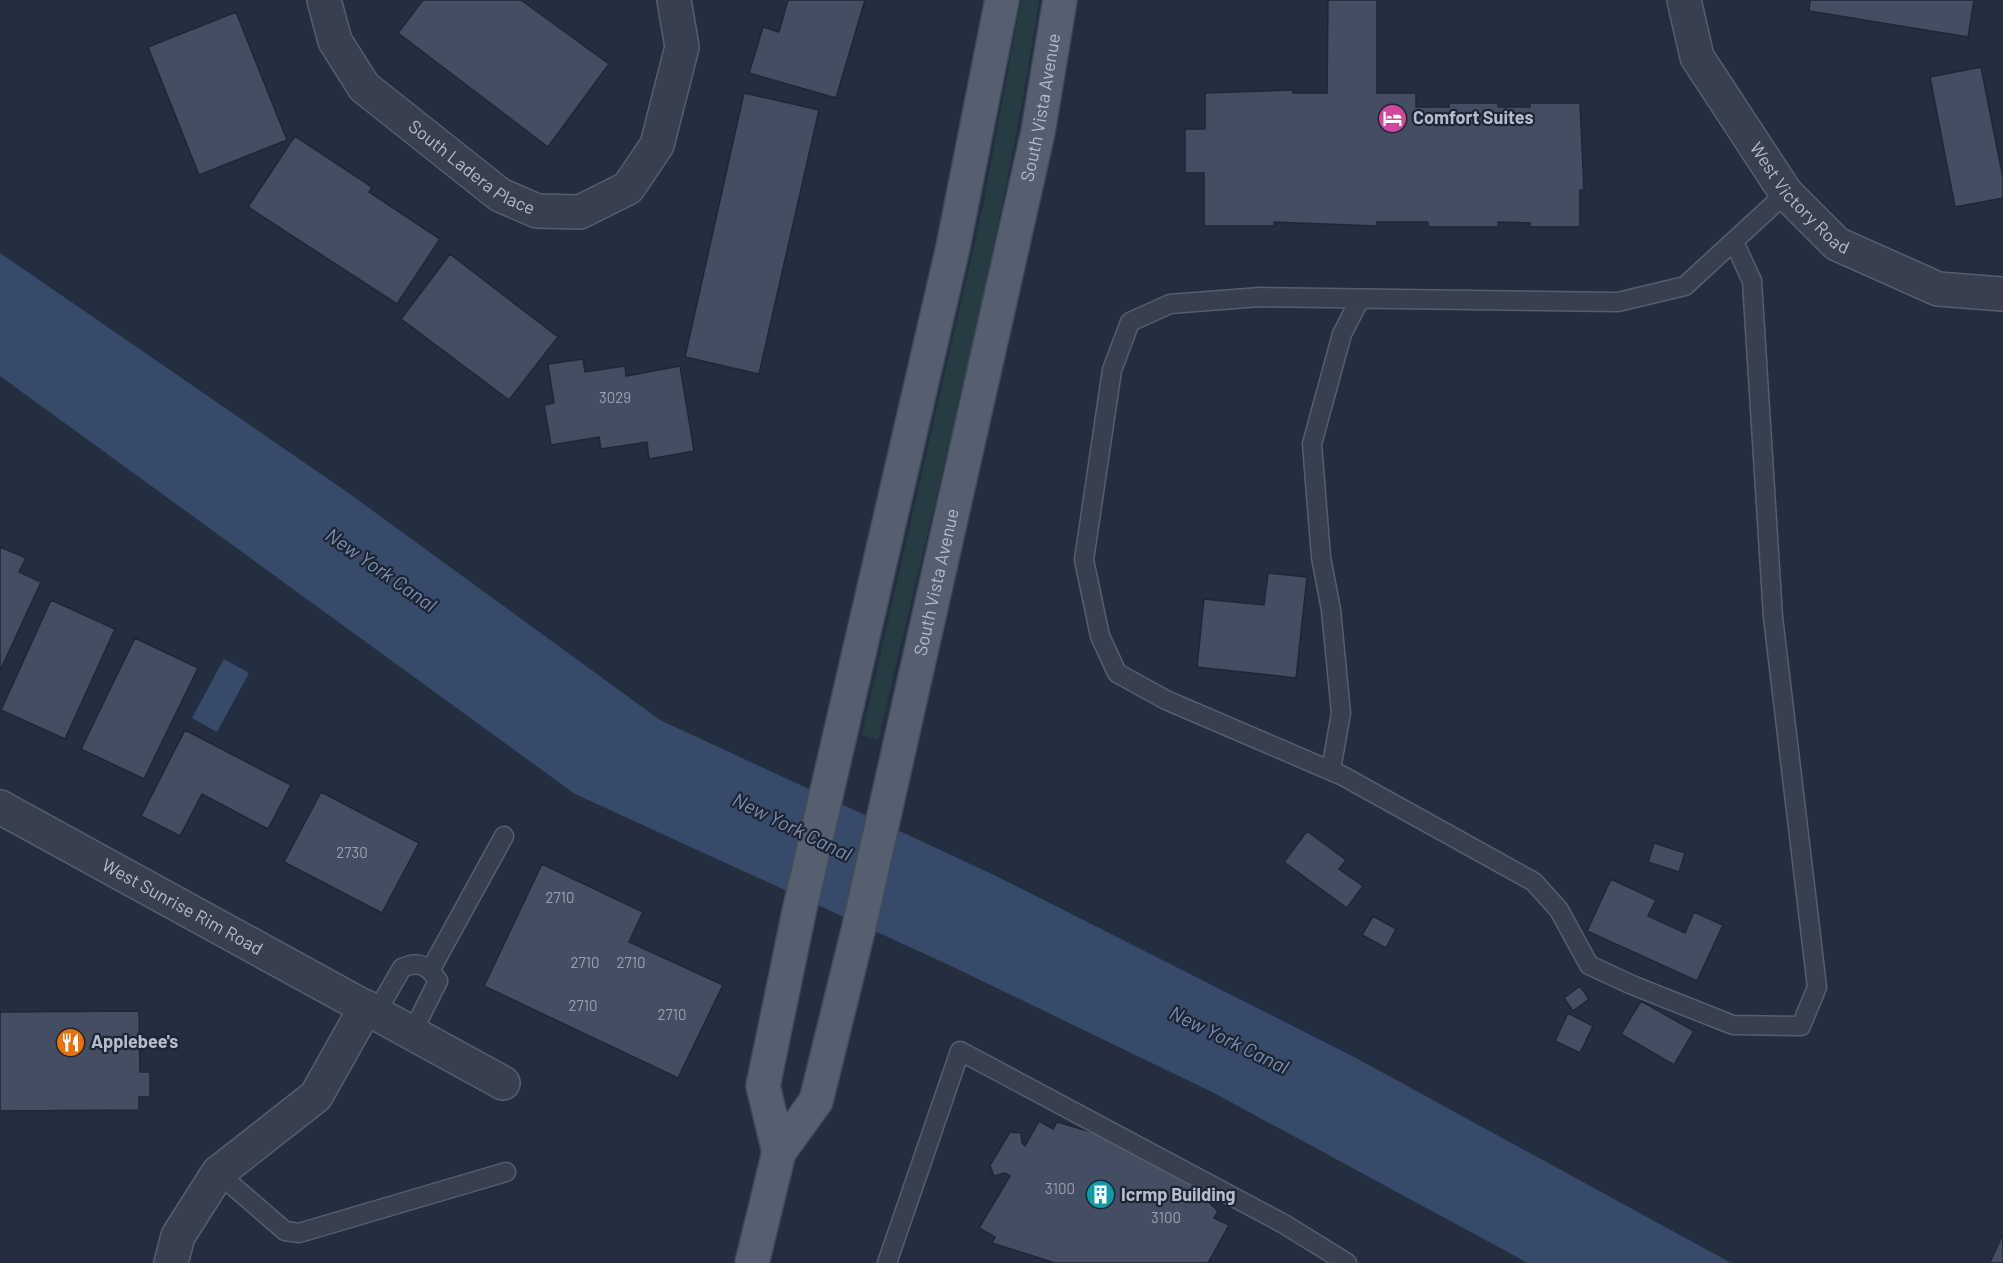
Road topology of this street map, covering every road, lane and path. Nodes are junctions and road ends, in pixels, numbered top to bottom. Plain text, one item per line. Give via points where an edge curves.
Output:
1 (324, 0) edge
2 (674, 0) edge
3 (1002, 0) edge
4 (1060, 0) edge
5 (1684, 0) edge
6 (1786, 193) junction
7 (1734, 242) junction
8 (2003, 294) edge
9 (1360, 299) junction
10 (1331, 770) junction
11 (0, 807) edge
12 (504, 836) dead end
13 (431, 969) junction
14 (371, 1010) junction
15 (412, 1033) junction
16 (503, 1083) dead end
17 (778, 1152) junction
18 (506, 1172) dead end
19 (218, 1173) junction
20 (171, 1263) edge
21 (752, 1263) edge
22 (886, 1263) edge
23 (1347, 1263) edge

1 - 2 street, South Ladera Place via 335,41 364,87 500,195 537,211 580,212 628,188 657,145 682,47
3 - 17 main road, South Vista Avenue via 953,247 799,912 763,1086
4 - 17 main road, South Vista Avenue via 1036,144 858,930 816,1101
5 - 6 street, West Victory Road via 1696,57
6 - 7 lane
6 - 8 street, West Victory Road via 1837,244 1938,289
7 - 9 lane via 1685,286 1618,302
7 - 10 lane via 1752,281 1773,617 1817,987 1801,1026 1733,1025 1589,965 1559,910 1534,882
9 - 10 lane via 1342,334 1312,444 1321,558 1331,610 1341,713
9 - 10 lane via 1260,297 1170,304 1130,322 1112,370 1084,560 1100,636 1117,673 1166,700
11 - 14 street, West Sunrise Rim Road
12 - 13 lane
13 - 14 lane via 421,965 402,968
13 - 15 lane via 438,981
14 - 15 street, West Sunrise Rim Road
14 - 19 street via 316,1096
15 - 16 street, West Sunrise Rim Road
17 - 21 main road, South Vista Avenue
18 - 19 lane via 299,1233 285,1231
19 - 20 street via 177,1236
22 - 23 lane via 960,1051 1284,1224

